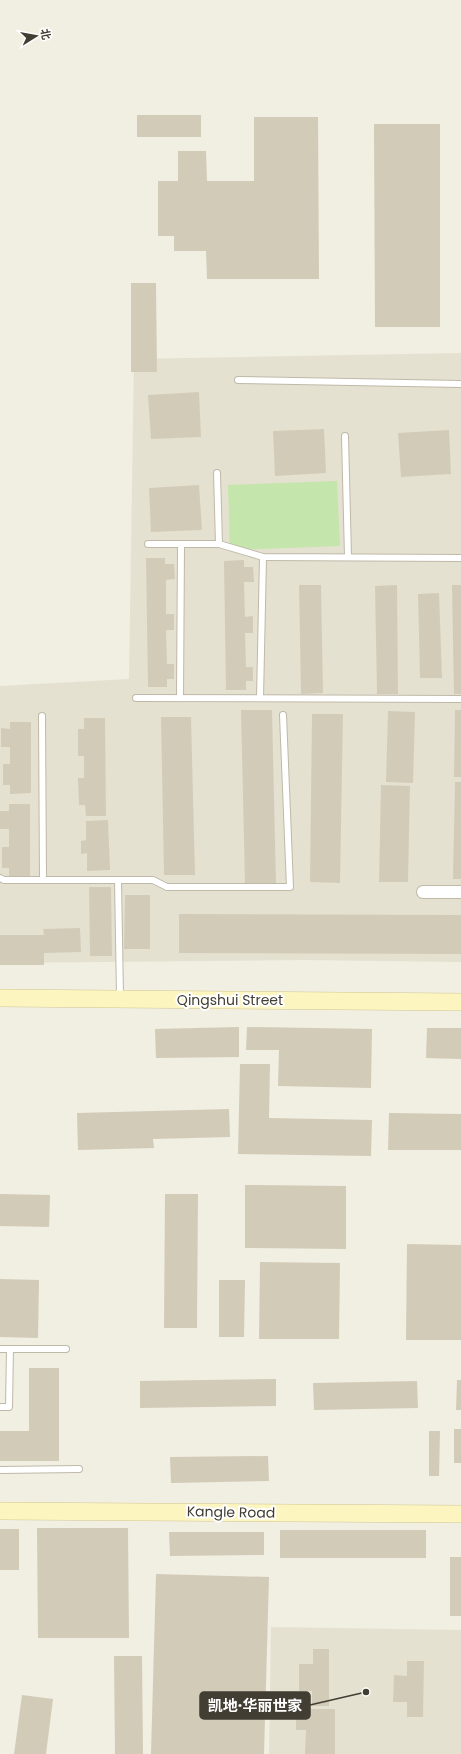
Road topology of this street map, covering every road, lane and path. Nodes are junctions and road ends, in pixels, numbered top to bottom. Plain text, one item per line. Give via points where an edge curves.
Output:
1 (238, 380) dead end
2 (461, 384) edge
3 (345, 436) dead end
4 (217, 473) dead end
5 (148, 544) dead end
6 (181, 544) junction
7 (219, 544) junction
8 (263, 557) junction
9 (348, 557) junction
10 (461, 558) edge
11 (136, 698) dead end
12 (180, 698) junction
13 (260, 698) junction
14 (461, 699) edge
15 (283, 715) dead end
16 (42, 716) dead end
17 (0, 878) edge
18 (43, 880) junction
19 (118, 880) junction
20 (423, 892) dead end
21 (461, 892) edge
22 (0, 998) edge
23 (120, 999) junction
24 (461, 1002) edge
25 (0, 1349) edge
26 (10, 1349) junction
27 (66, 1349) dead end
28 (0, 1407) edge
29 (79, 1469) dead end
30 (0, 1470) edge
31 (0, 1511) edge
32 (461, 1514) edge

1 - 2 lane
3 - 9 lane
4 - 7 lane
5 - 6 lane
6 - 7 lane
6 - 12 lane
7 - 8 lane
8 - 9 lane
8 - 13 lane
9 - 10 lane
11 - 12 lane
12 - 13 lane
13 - 14 lane
15 - 19 lane via 290,887 167,887 154,880
16 - 18 lane
17 - 18 lane
18 - 19 lane
19 - 23 lane
20 - 21 street
22 - 23 street, Qingshui Street
23 - 24 street, Qingshui Street
25 - 26 lane
26 - 27 lane
26 - 28 lane via 9,1407
29 - 30 lane
31 - 32 street, Kangle Road

